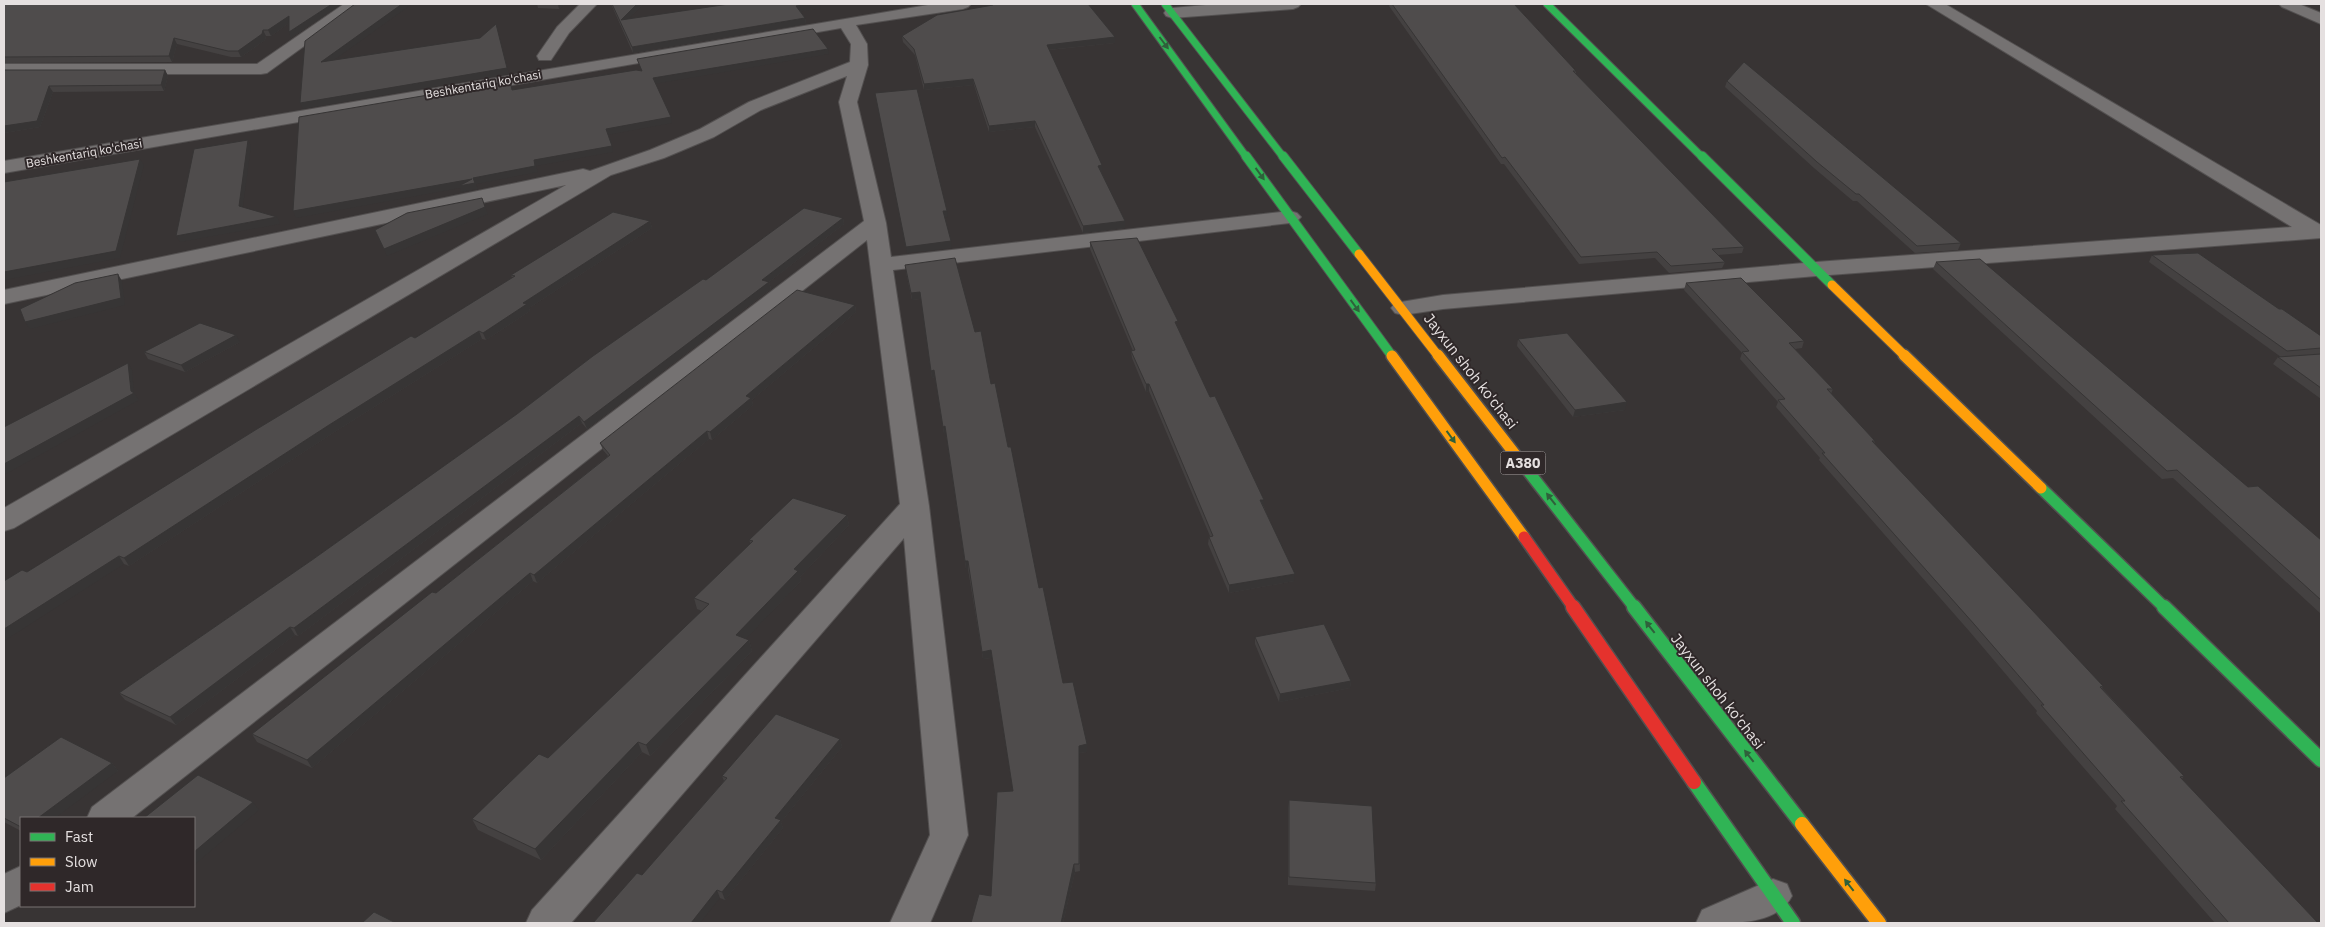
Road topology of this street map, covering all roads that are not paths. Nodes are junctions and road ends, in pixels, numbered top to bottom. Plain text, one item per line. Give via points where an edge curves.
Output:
1 (354, 4) edge
2 (589, 4) edge
3 (964, 4) edge
4 (1135, 4) edge
5 (1293, 4) edge
6 (1548, 4) edge
7 (1934, 4) edge
8 (2287, 4) edge
9 (1169, 8) edge
10 (2321, 19) edge
11 (846, 22) junction
12 (545, 56) dead end
13 (859, 65) junction
14 (4, 69) edge
15 (4, 167) edge
16 (604, 171) junction
17 (1290, 217) junction
18 (874, 223) junction
19 (2319, 233) edge
20 (881, 265) junction
21 (1816, 269) junction
22 (35, 291) junction
23 (4, 297) edge
24 (4, 306) edge
25 (1403, 308) junction
26 (915, 506) junction
27 (4, 521) edge
28 (2321, 760) edge
29 (106, 817) edge
30 (20, 884) edge
31 (4, 896) edge
32 (1783, 910) edge
33 (546, 923) edge
34 (910, 923) edge
35 (1716, 923) edge
36 (1879, 923) edge

1 - 14 street via 261,69
2 - 12 street
3 - 11 street, Beshkentariq ko'chasi
4 -> 17 main road, A380
5 - 9 street
6 - 21 main road
7 - 19 street
8 - 10 street
9 - 25 main road, Jayxun shoh ko'chasi / A380
11 - 13 street via 859,44
11 - 15 street, Beshkentariq ko'chasi
13 - 16 street via 755,106 707,133 657,154
13 - 18 street via 848,102
16 - 22 street
16 - 27 street
17 - 20 street
17 -> 32 main road, A380 via 1512,520
18 - 20 street
18 - 29 street
19 - 21 street
20 - 26 street
21 - 25 street
21 - 28 main road
22 - 23 street
22 - 24 street
36 -> 25 main road, Jayxun shoh ko'chasi / A380
26 - 33 street
26 - 34 street via 950,835
30 - 31 street
32 - 35 street

